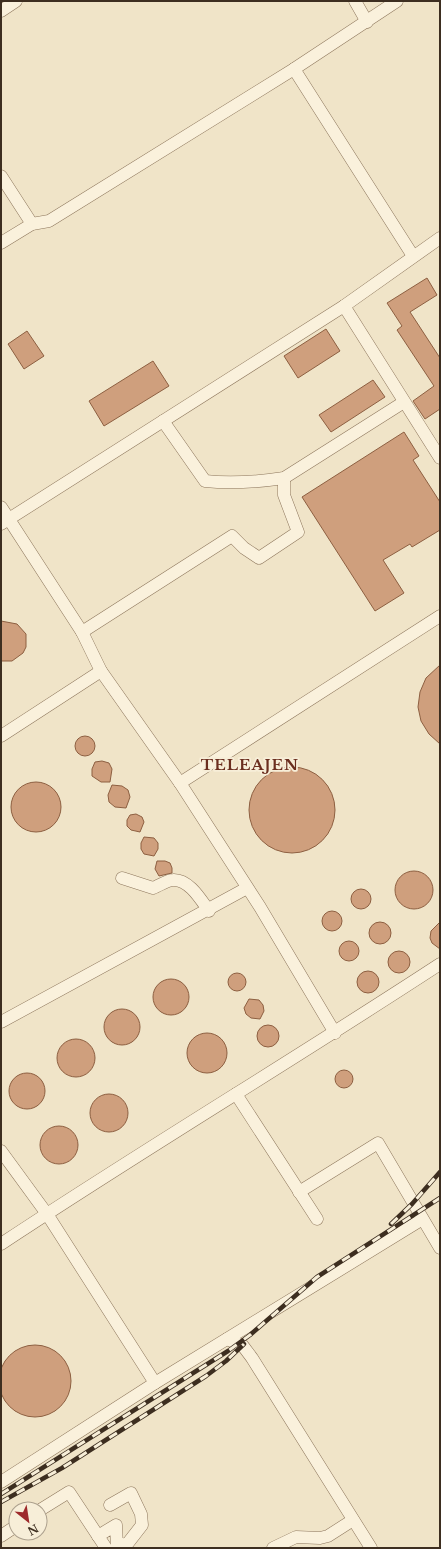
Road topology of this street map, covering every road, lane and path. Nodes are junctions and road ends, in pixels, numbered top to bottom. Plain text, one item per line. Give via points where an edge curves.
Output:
1 (16, 1) edge
2 (355, 1) edge
3 (398, 1) edge
4 (1, 11) edge
5 (367, 22) junction
6 (294, 69) junction
7 (1, 176) edge
8 (32, 224) junction
9 (440, 238) edge
10 (1, 243) edge
11 (413, 256) junction
12 (344, 306) junction
13 (404, 402) junction
14 (163, 421) junction
15 (440, 458) edge
16 (284, 478) junction
17 (1, 507) edge
18 (5, 522) edge
19 (440, 616) edge
20 (82, 632) junction
21 (101, 671) junction
22 (1, 736) edge
23 (180, 783) junction
24 (122, 878) dead end
25 (247, 888) junction
26 (209, 911) junction
27 (440, 964) edge
28 (1, 1022) edge
29 (335, 1032) junction
30 (236, 1094) junction
31 (1, 1151) edge
32 (299, 1192) junction
33 (47, 1214) junction
34 (317, 1219) dead end
35 (422, 1220) junction
36 (1, 1244) edge
37 (440, 1248) edge
38 (227, 1339) junction
39 (155, 1383) junction
40 (1, 1482) edge
41 (48, 1505) edge
42 (110, 1505) dead end
43 (353, 1520) junction
44 (98, 1536) junction
45 (106, 1548) edge
46 (273, 1548) edge
47 (371, 1548) edge

1 - 4 lane
2 - 5 lane
3 - 5 lane
5 - 6 lane
6 - 8 lane via 49,221
6 - 11 lane
7 - 8 lane
8 - 10 lane
9 - 11 lane
11 - 12 lane
12 - 13 lane
12 - 14 lane
13 - 15 lane
13 - 16 lane
14 - 16 lane via 204,481 230,484
14 - 18 lane
16 - 20 lane via 284,495 298,532 259,558 232,536
17 - 18 lane
18 - 20 lane
19 - 23 lane
20 - 21 lane
21 - 22 lane
21 - 23 lane
23 - 25 lane
24 - 26 lane via 153,888 172,880 179,880 194,892
25 - 26 lane
25 - 29 lane
26 - 28 lane
27 - 29 lane
29 - 30 lane
30 - 32 lane
30 - 33 lane
31 - 33 lane
32 - 34 lane
32 - 35 lane via 378,1143
33 - 36 lane
33 - 39 lane
35 - 37 lane
35 - 38 lane
38 - 39 lane
38 - 43 lane via 243,1346 252,1358
39 - 40 lane
41 - 44 lane via 69,1492
42 - 44 lane via 131,1493 142,1514 142,1525 128,1543 117,1547 116,1525
43 - 46 lane via 328,1536 296,1537
43 - 47 lane
44 - 45 lane

